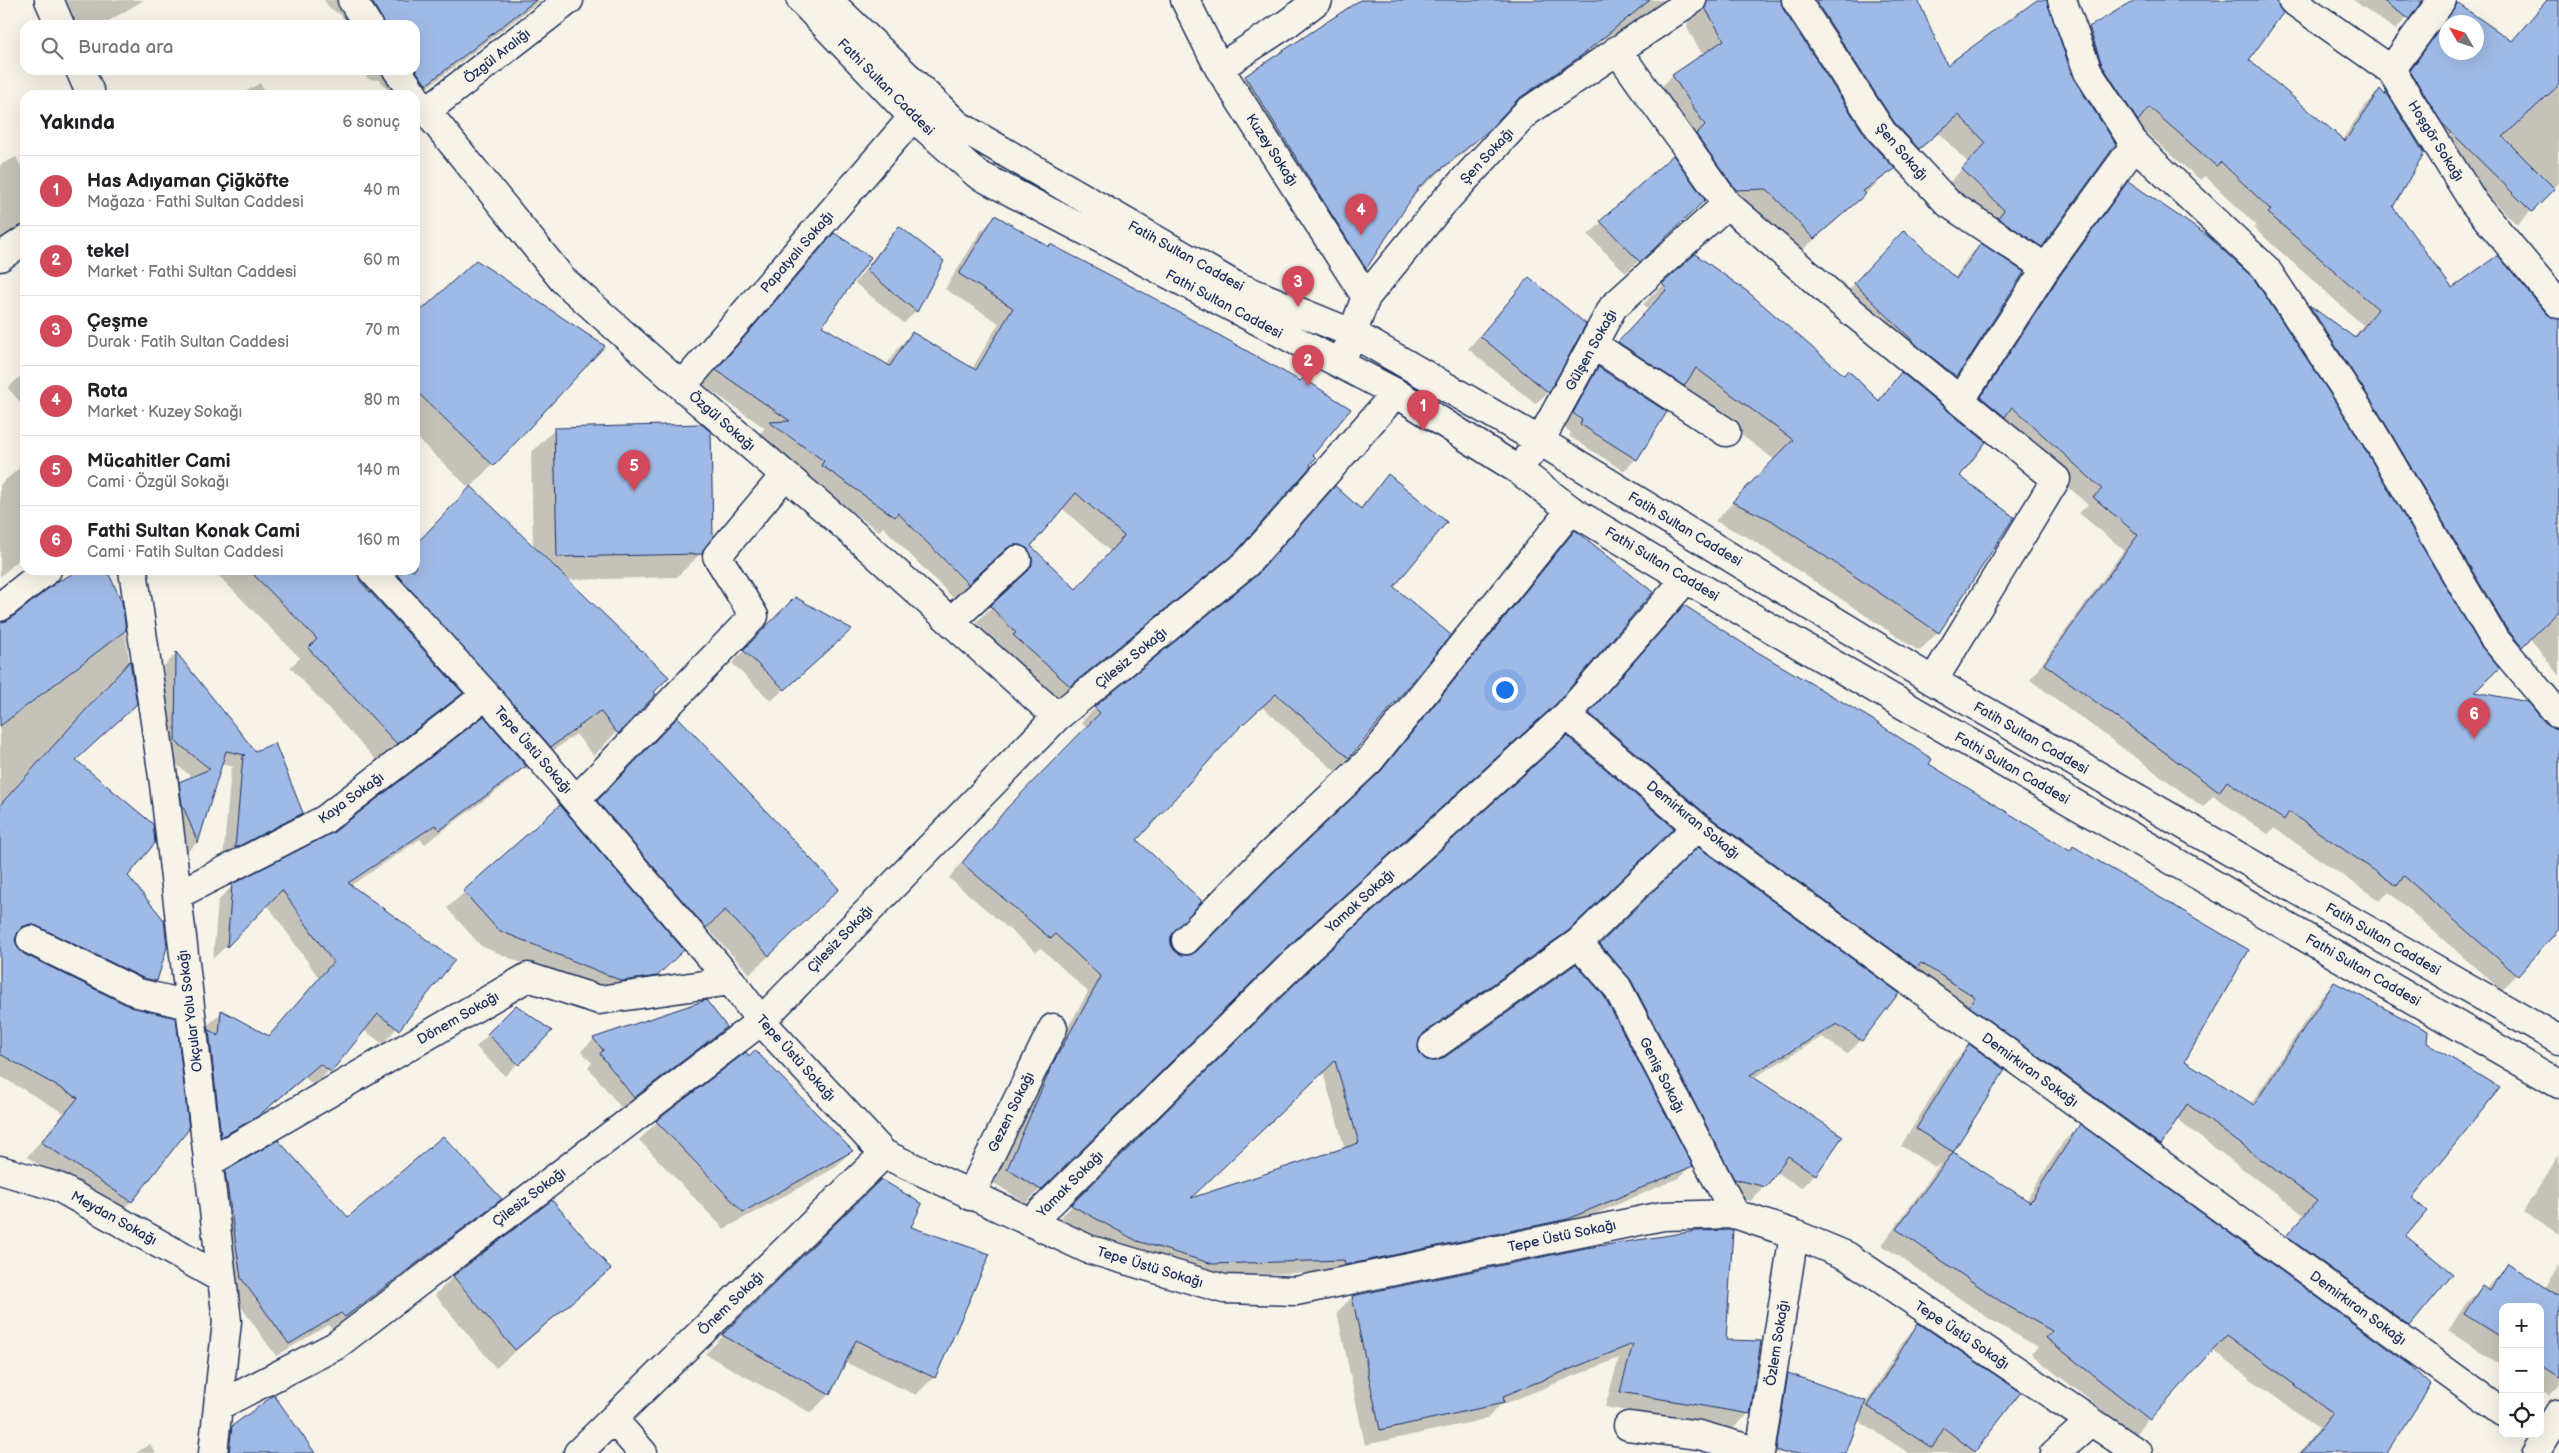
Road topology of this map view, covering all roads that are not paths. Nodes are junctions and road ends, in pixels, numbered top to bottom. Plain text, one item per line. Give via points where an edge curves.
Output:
1 (49, 0) edge
2 (352, 0) edge
3 (569, 0) edge
4 (801, 0) edge
5 (828, 0) edge
6 (1185, 0) edge
7 (1318, 0) edge
8 (1692, 0) edge
9 (1796, 0) edge
10 (2062, 0) edge
11 (2292, 0) edge
12 (2442, 0) edge
13 (58, 20) edge
14 (365, 20) edge
15 (1617, 50) junction
16 (1219, 68) junction
17 (2391, 70) junction
18 (82, 75) edge
19 (400, 75) edge
20 (89, 90) edge
21 (411, 90) edge
22 (420, 100) edge
23 (420, 103) edge
24 (913, 117) junction
25 (2135, 145) junction
26 (1728, 204) junction
27 (20, 243) edge
28 (0, 257) edge
29 (2046, 268) junction
30 (1366, 296) junction
31 (2559, 304) edge
32 (1354, 334) junction
33 (1594, 344) junction
34 (1338, 365) junction
35 (682, 386) junction
36 (1396, 393) junction
37 (1960, 401) junction
38 (1726, 432) dead end
39 (1540, 441) junction
40 (1516, 469) junction
41 (785, 475) junction
42 (1571, 510) junction
43 (1017, 560) dead end
44 (40, 575) edge
45 (134, 575) edge
46 (377, 575) edge
47 (1686, 579) junction
48 (0, 607) edge
49 (951, 621) junction
50 (1933, 681) junction
51 (486, 695) junction
52 (1567, 715) junction
53 (2559, 715) edge
54 (1057, 717) junction
55 (576, 800) junction
56 (1697, 828) junction
57 (177, 895) junction
58 (31, 940) dead end
59 (1186, 940) dead end
60 (1578, 943) junction
61 (731, 981) junction
62 (189, 1005) junction
63 (761, 1021) junction
64 (1053, 1028) dead end
65 (2559, 1040) edge
66 (1433, 1046) dead end
67 (2559, 1084) edge
68 (884, 1154) junction
69 (208, 1163) junction
70 (4, 1179) edge
71 (970, 1196) junction
72 (1734, 1214) junction
73 (1032, 1221) junction
74 (1794, 1234) junction
75 (222, 1279) junction
76 (218, 1406) junction
77 (2499, 1410) edge
78 (2559, 1413) edge
79 (613, 1419) junction
80 (2090, 1422) junction
81 (1628, 1426) dead end
82 (2542, 1445) edge
83 (1760, 1452) edge
84 (213, 1453) edge
85 (578, 1453) edge
86 (643, 1453) edge
87 (2055, 1453) edge
88 (2138, 1453) edge

1 - 13 street
2 - 14 street
3 - 22 street, Özgül Aralığı
4 - 24 street, Fathi Sultan Caddesi
5 - 32 street, Fatih Sultan Caddesi via 958,125 1234,285
6 - 16 street, Kuzey Sokağı
7 - 16 street
8 - 15 street, Şen Sokağı
9 - 29 street, Şen Sokağı via 1882,132 1941,196
10 - 25 street via 2088,72
11 - 17 street, Hoşgör Sokağı
12 - 17 street
15 - 26 street
15 - 30 street, Şen Sokağı via 1527,112 1442,204
16 - 30 street, Kuzey Sokağı
17 - 31 street, Hoşgör Sokağı via 2474,203
18 - 20 street
19 - 21 street, Özgül Sokağı
23 - 35 street, Özgül Sokağı via 563,280
24 - 34 street, Fathi Sultan Caddesi via 977,174
24 - 35 street, Papatyalı Sokağı
25 - 29 street
25 - 53 street via 2266,269 2363,416 2493,637
26 - 33 street, Gülşen Sokağı via 1613,307
26 - 37 street
27 - 28 street
29 - 37 street
30 - 32 street, Şen Sokağı
32 - 34 street, Şen Sokağı
32 - 39 street, Fatih Sultan Caddesi
33 - 38 street
33 - 39 street, Gülşen Sokağı
34 - 36 street, Fathi Sultan Caddesi
35 - 41 street, Özgül Sokağı
36 - 40 street, Fathi Sultan Caddesi
36 - 54 street, Çilesiz Sokağı via 1247,563
37 - 50 street via 2056,479
39 - 40 street, Gülşen Sokağı
39 - 50 street, Fatih Sultan Caddesi
40 - 42 street, Fathi Sultan Caddesi
41 - 49 street, Özgül Sokağı
41 - 55 street via 717,556 754,616
42 - 47 street, Fathi Sultan Caddesi
42 - 59 street via 1370,760 1262,862
43 - 49 street
44 - 48 street
45 - 57 street, Okçular Yolu Sokağı
46 - 51 street, Tepe Üstü Sokağı
47 - 52 street, Yamak Sokağı
47 - 67 street, Fathi Sultan Caddesi
49 - 54 street, Özgül Sokağı
50 - 65 street, Fatih Sultan Caddesi
51 - 55 street, Tepe Üstü Sokağı
51 - 57 street, Kaya Sokağı via 324,820
52 - 56 street, Demirkıran Sokağı
52 - 73 street, Yamak Sokağı via 1308,948
54 - 63 street, Çilesiz Sokağı
55 - 61 street, Tepe Üstü Sokağı
56 - 60 street
56 - 77 street, Demirkıran Sokağı
57 - 62 street, Okçular Yolu Sokağı
58 - 62 street via 138,993
60 - 66 street
60 - 72 street, Geniş Sokağı via 1617,987
61 - 63 street, Tepe Üstü Sokağı
61 - 69 street, Dönem Sokağı via 599,1000 528,978
62 - 69 street, Okçular Yolu Sokağı
63 - 68 street, Tepe Üstü Sokağı
63 - 76 street, Çilesiz Sokağı via 335,1346
64 - 71 street, Gezen Sokağı
68 - 71 street, Tepe Üstü Sokağı
68 - 79 street, Önem Sokağı
69 - 75 street, Okçular Yolu Sokağı
70 - 75 street, Meydan Sokağı via 58,1188
71 - 73 street, Tepe Üstü Sokağı
72 - 73 street, Tepe Üstü Sokağı via 1663,1216 1296,1291 1224,1289 1088,1249
72 - 74 street, Tepe Üstü Sokağı
74 - 80 street, Tepe Üstü Sokağı via 1846,1256
74 - 83 street, Özlem Sokağı
75 - 76 street, Okçular Yolu Sokağı via 227,1320
76 - 84 street, Okçular Yolu Sokağı
78 - 82 street
79 - 85 street, Önem Sokağı
79 - 86 street
80 - 87 street
80 - 88 street, Tepe Üstü Sokağı
81 - 83 street via 1699,1435

